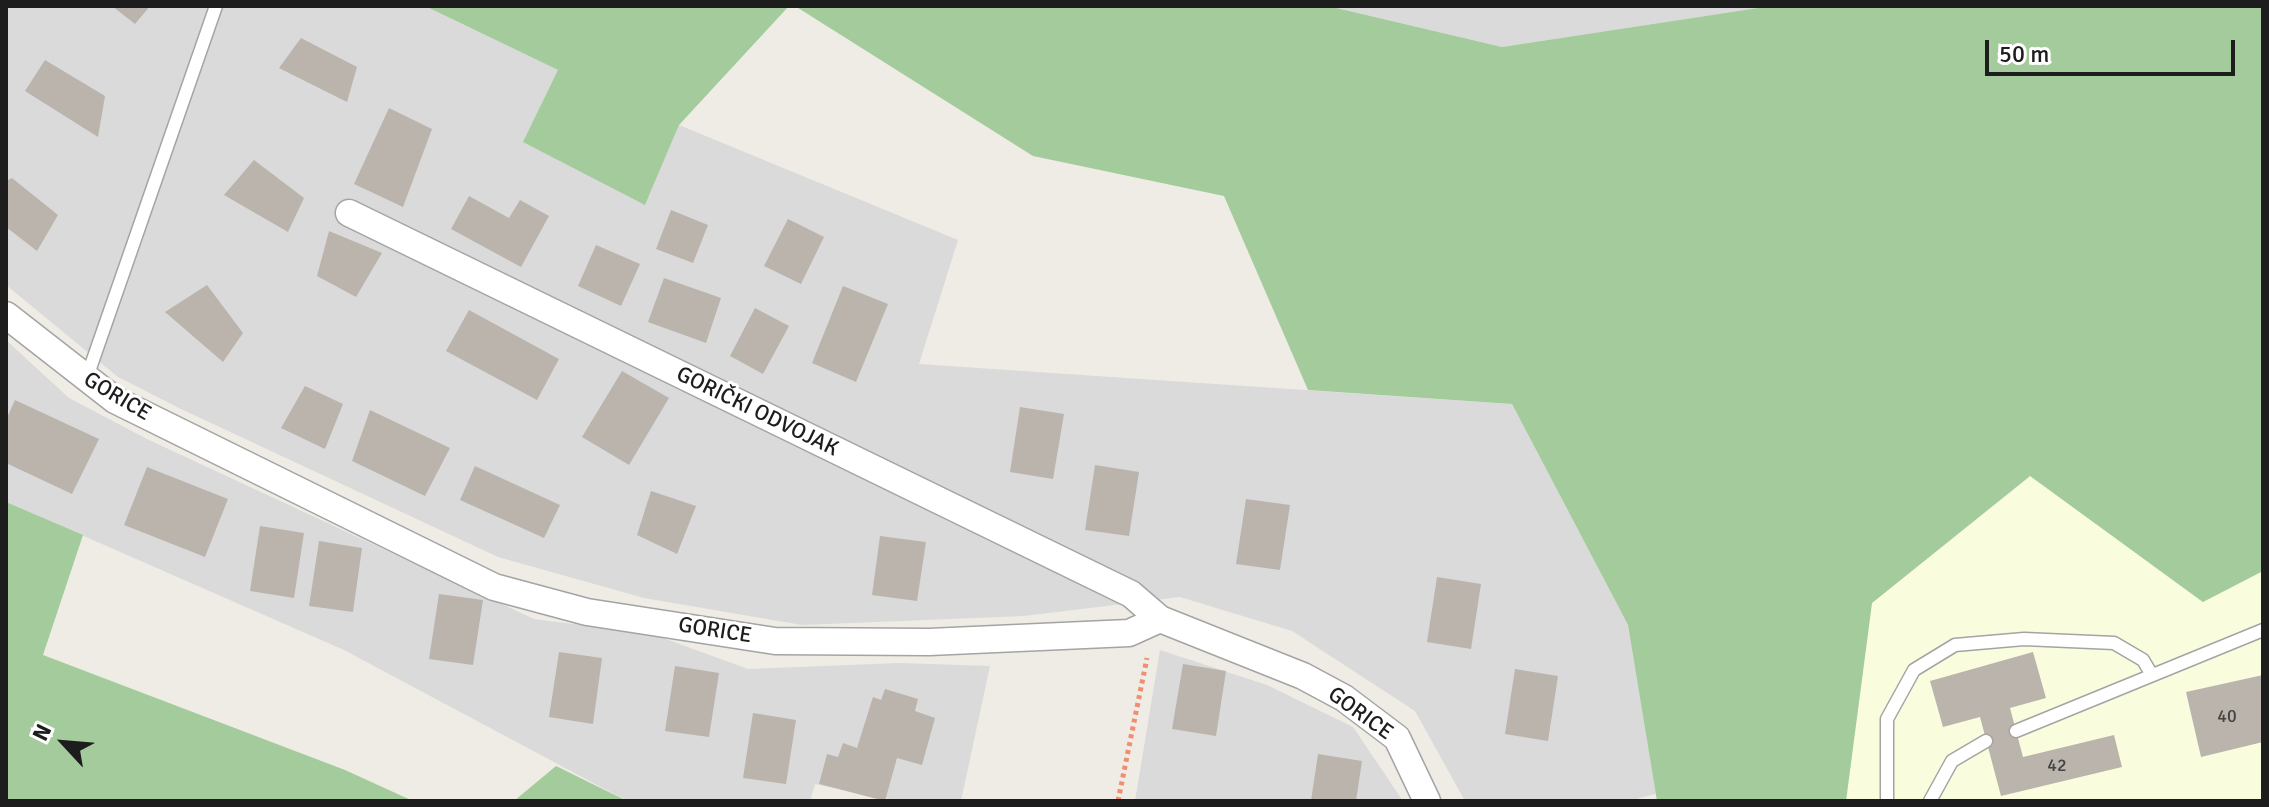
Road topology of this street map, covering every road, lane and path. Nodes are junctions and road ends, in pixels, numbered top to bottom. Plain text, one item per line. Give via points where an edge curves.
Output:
1 (216, 6) edge
2 (349, 213) dead end
3 (6, 315) edge
4 (86, 379) junction
5 (1157, 620) junction
6 (2263, 630) edge
7 (2152, 675) junction
8 (2016, 731) dead end
9 (1986, 741) dead end
10 (1118, 801) edge
11 (1427, 801) edge
12 (1887, 801) edge
13 (1930, 801) edge

1 - 4 lane
2 - 5 street, GORIČKI ODVOJAK via 1131,594
3 - 4 street, GORICE
4 - 5 street, GORICE via 115,400 494,587 587,612 775,641 929,642 1129,633
5 - 10 path
5 - 11 street, GORICE via 1303,676 1344,698 1397,738
6 - 7 lane
7 - 8 lane
7 - 12 lane via 2143,660 2114,643 2024,639 1955,645 1914,670 1887,719
9 - 13 lane via 1952,761

